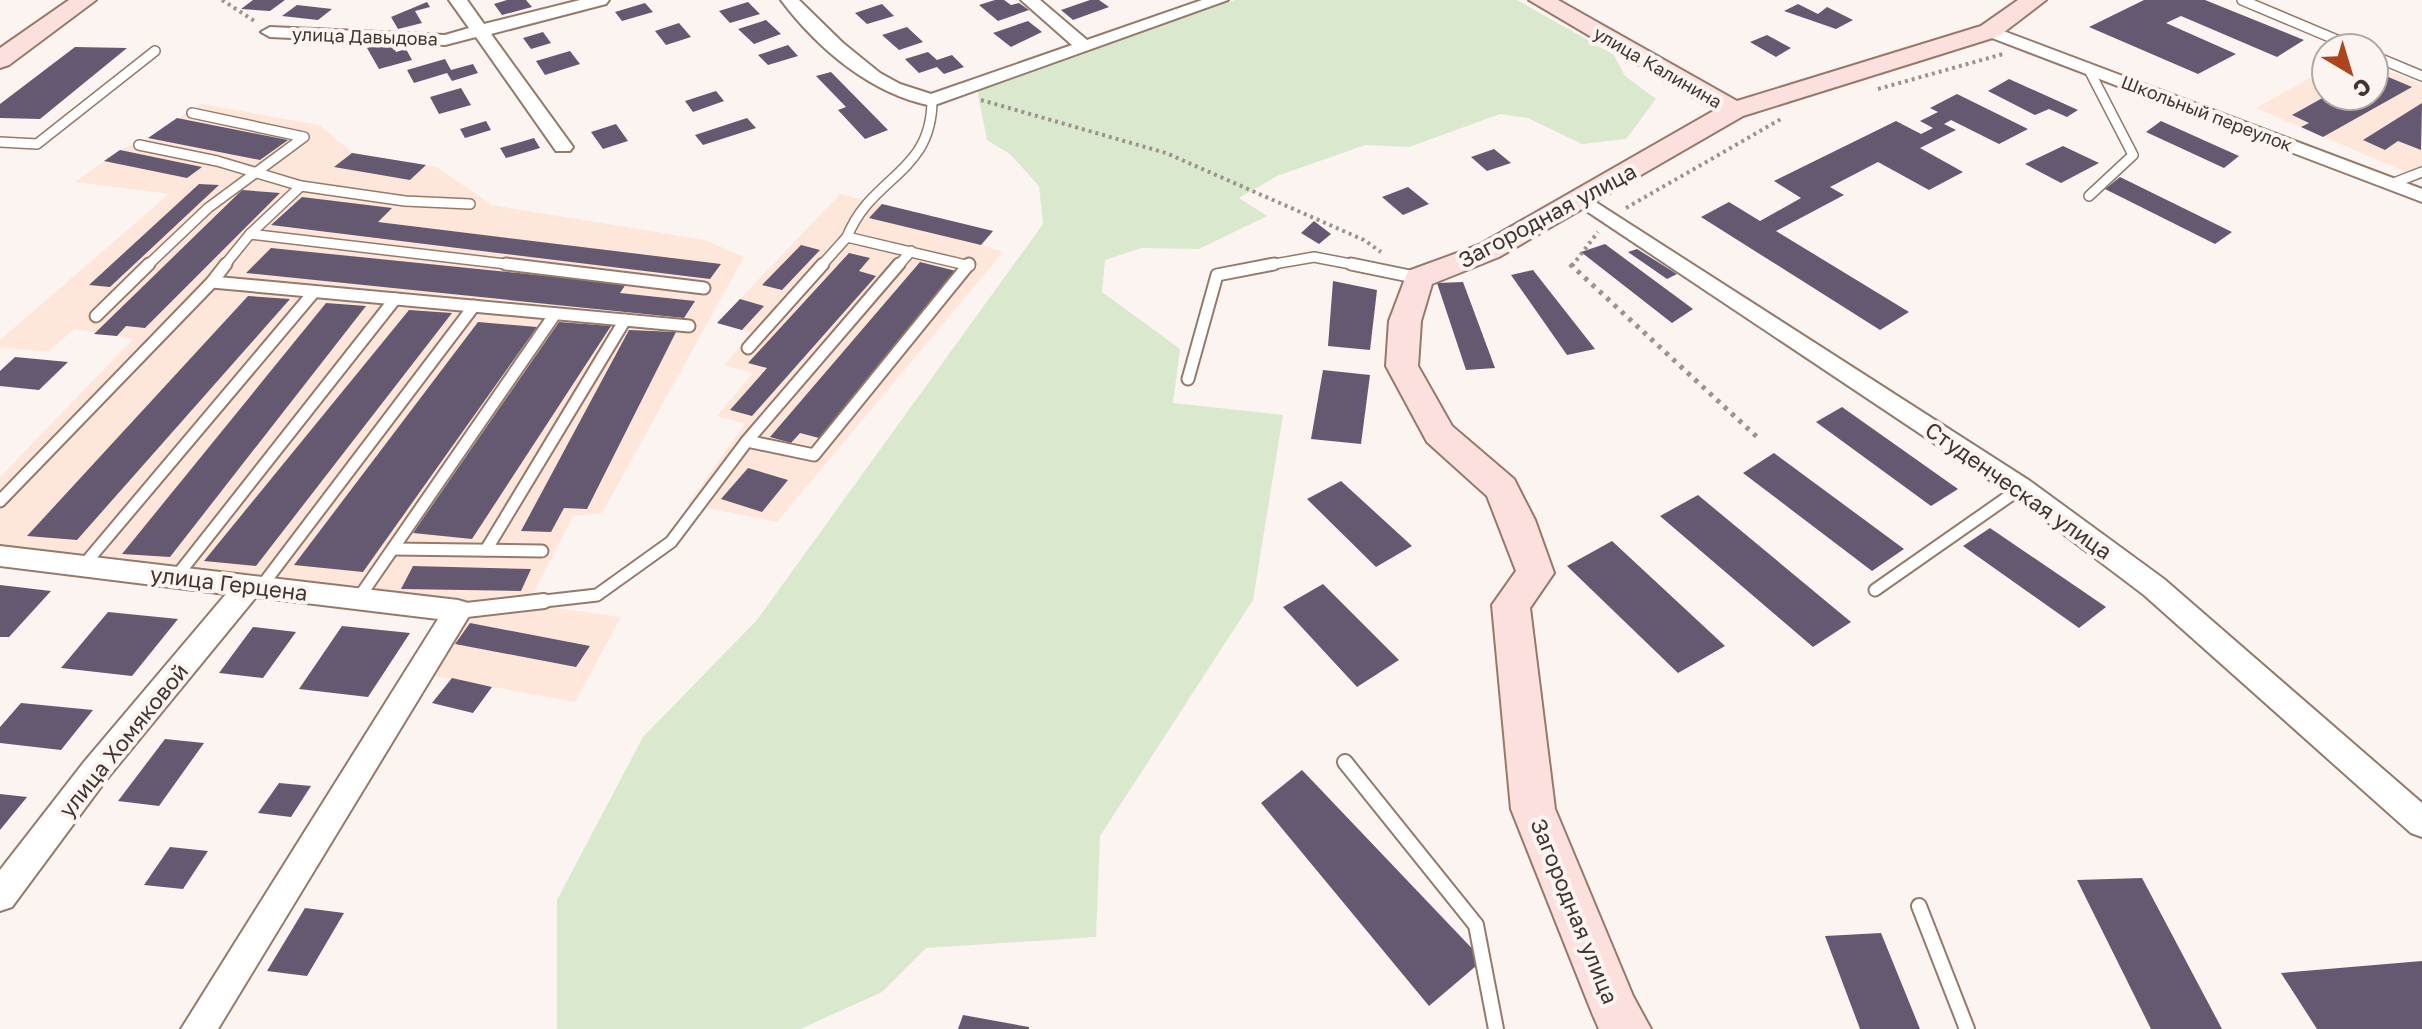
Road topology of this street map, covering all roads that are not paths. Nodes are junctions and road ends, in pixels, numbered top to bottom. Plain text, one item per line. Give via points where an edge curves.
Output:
1 (84, 0) edge
2 (458, 0) edge
3 (600, 0) edge
4 (790, 0) edge
5 (1030, 0) edge
6 (1219, 0) edge
7 (1541, 0) edge
8 (2034, 0) edge
9 (2242, 0) edge
10 (558, 5) edge
11 (1990, 31) junction
12 (270, 32) road end
13 (2318, 32) edge
14 (482, 33) junction
15 (1085, 47) junction
16 (155, 51) dead end
17 (0, 60) edge
18 (2390, 63) edge
19 (2088, 68) junction
20 (2422, 76) edge
21 (932, 100) junction
22 (1734, 110) junction
23 (192, 113) dead end
24 (0, 142) edge
25 (139, 145) dead end
26 (563, 147) dead end
27 (256, 172) junction
28 (2422, 172) edge
29 (2391, 184) junction
30 (301, 186) junction
31 (2089, 196) dead end
32 (2422, 196) edge
33 (470, 204) dead end
34 (1596, 208) junction
35 (250, 234) junction
36 (847, 237) junction
37 (911, 251) junction
38 (1419, 278) junction
39 (212, 282) junction
40 (704, 288) dead end
41 (314, 292) junction
42 (395, 299) junction
43 (474, 306) junction
44 (555, 314) junction
45 (96, 316) dead end
46 (625, 320) junction
47 (689, 326) dead end
48 (748, 348) dead end
49 (1188, 379) dead end
50 (747, 441) junction
51 (2021, 488) junction
52 (0, 501) edge
53 (393, 549) junction
54 (486, 550) junction
55 (542, 551) dead end
56 (0, 556) edge
57 (83, 566) junction
58 (176, 577) junction
59 (255, 586) junction
60 (1875, 590) dead end
61 (358, 599) junction
62 (458, 611) junction
63 (1345, 762) dead end
64 (2422, 823) edge
65 (0, 896) edge
66 (1919, 906) dead end
67 (198, 1029) edge
68 (1496, 1029) edge
69 (1627, 1029) edge
70 (1967, 1029) edge

1 - 17 street
2 - 14 street
3 - 10 street, улица Давыдова
4 - 21 street via 825,38 893,88 913,99
5 - 15 street
6 - 15 street
7 - 22 street, улица Калинина
8 - 11 street, Загородная улица
9 - 13 lane
10 - 14 street, улица Давыдова
11 - 19 street, Школьный переулок
11 - 22 street, Загородная улица
12 - 14 street, улица Давыдова via 416,40
14 - 26 street
15 - 21 street
16 - 24 lane via 37,144
18 - 20 lane
19 - 29 street, Школьный переулок
19 - 31 lane via 2133,155
21 - 36 lane via 935,122 927,146 873,194
22 - 34 street, Загородная улица
23 - 27 lane via 304,137
25 - 27 lane
27 - 30 lane
27 - 45 lane via 208,208
28 - 29 lane
29 - 32 street, Школьный переулок
30 - 33 lane
30 - 35 lane
34 - 38 street, Загородная улица
34 - 51 street, Студенческая улица
35 - 39 lane
35 - 40 lane
36 - 37 lane
36 - 48 lane
37 - 50 lane
37 - 50 lane via 971,265 814,455
38 - 49 lane via 1314,257 1217,275
38 - 69 street, Загородная улица via 1405,321 1402,366 1439,434 1501,488 1535,573 1511,605 1533,809
39 - 41 lane
39 - 52 lane
41 - 42 lane
41 - 57 lane
42 - 43 lane
42 - 58 lane
43 - 44 lane
43 - 59 lane
44 - 46 lane
44 - 53 lane
46 - 47 lane
46 - 54 lane
50 - 62 lane via 671,542 597,595
51 - 60 lane
51 - 64 street, Студенческая улица via 2154,587
53 - 54 lane
53 - 61 lane
54 - 55 lane
56 - 57 street, улица Герцена
57 - 58 street, улица Герцена
58 - 59 street, улица Герцена
59 - 61 street, улица Герцена
59 - 65 street, улица Хомяковой via 95,771
61 - 62 street, улица Герцена
62 - 67 street
63 - 68 lane via 1476,925
66 - 70 lane

